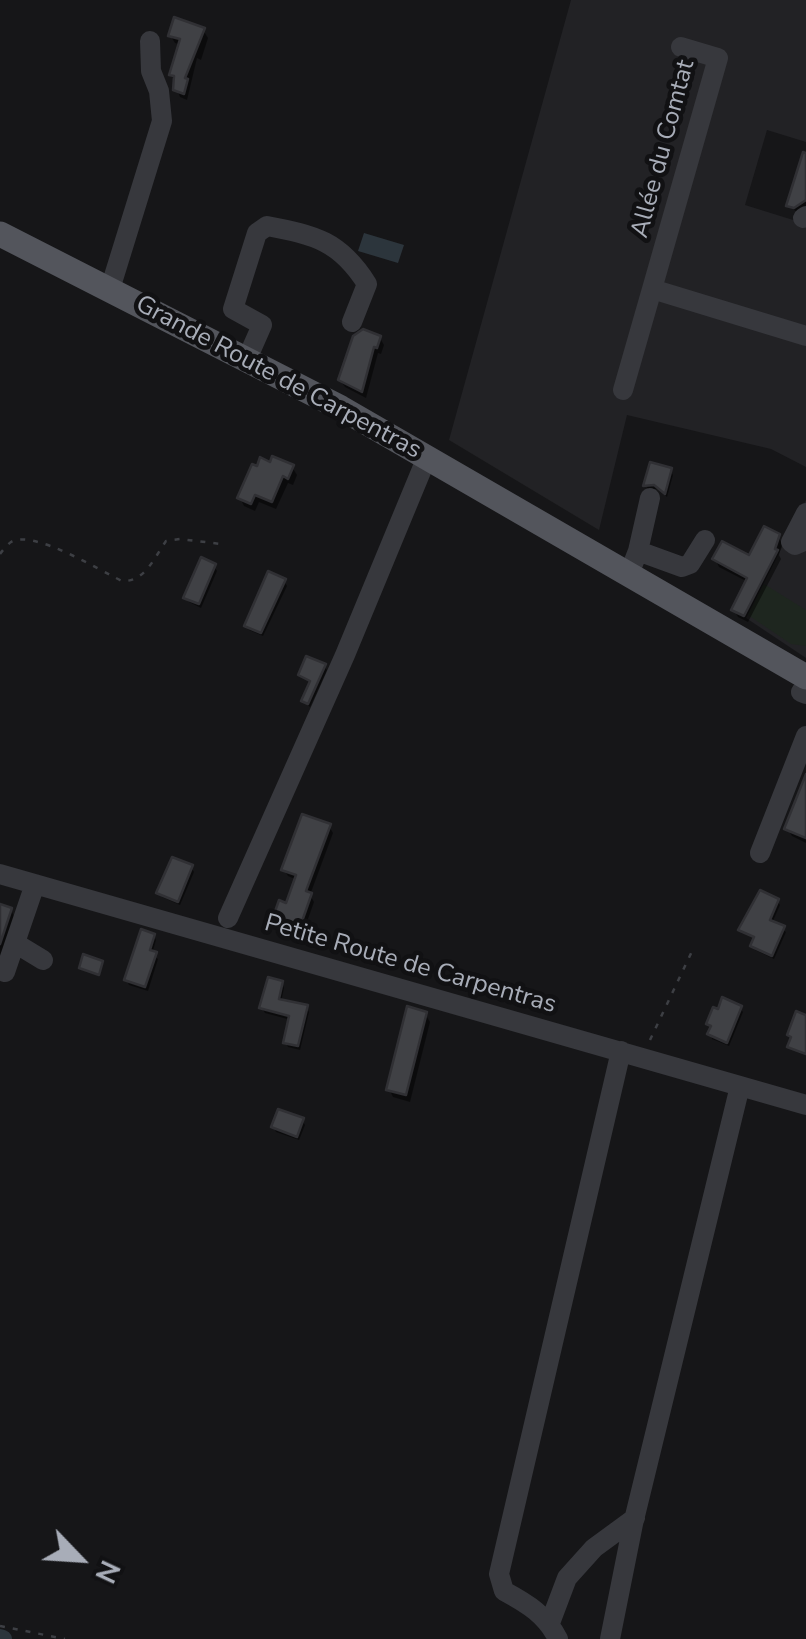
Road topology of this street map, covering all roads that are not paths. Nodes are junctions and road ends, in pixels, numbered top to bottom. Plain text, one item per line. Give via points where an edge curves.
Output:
1 (150, 41) dead end
2 (680, 47) dead end
3 (0, 234) edge
4 (110, 289) junction
5 (652, 289) junction
6 (352, 322) dead end
7 (806, 336) edge
8 (247, 359) junction
9 (623, 390) dead end
10 (427, 457) junction
11 (650, 498) dead end
12 (551, 530) junction
13 (706, 540) dead end
14 (634, 562) junction
15 (805, 685) edge
16 (806, 736) edge
17 (760, 854) dead end
18 (0, 874) edge
19 (35, 884) junction
20 (228, 918) dead end
21 (15, 943) junction
22 (44, 960) dead end
23 (5, 972) dead end
24 (621, 1052) junction
25 (740, 1086) junction
26 (806, 1105) edge
27 (634, 1518) junction
28 (554, 1631) edge
29 (610, 1639) edge

1 - 4 street via 162,120
2 - 5 street, Allée du Comtat via 718,58
3 - 4 main road, Grande Route de Carpentras
4 - 8 main road, Grande Route de Carpentras
5 - 7 street
5 - 9 street, Allée du Comtat
6 - 8 street via 366,284 350,258 310,234 267,226 257,233 232,309 262,325
8 - 10 main road, Grande Route de Carpentras
10 - 12 main road, Grande Route de Carpentras
10 - 20 street
11 - 14 street
12 - 14 main road, Grande Route de Carpentras
12 - 15 main road, Grande Route de Carpentras
13 - 14 street via 682,567
14 - 15 main road, Grande Route de Carpentras
16 - 17 street
18 - 19 street, Petite Route de Carpentras
19 - 21 street
19 - 24 street, Petite Route de Carpentras
21 - 22 street
21 - 23 street
24 - 25 street, Petite Route de Carpentras
24 - 28 street via 500,1574 504,1591 530,1605
25 - 26 street, Petite Route de Carpentras
25 - 27 street
27 - 28 street via 567,1578
27 - 29 street

